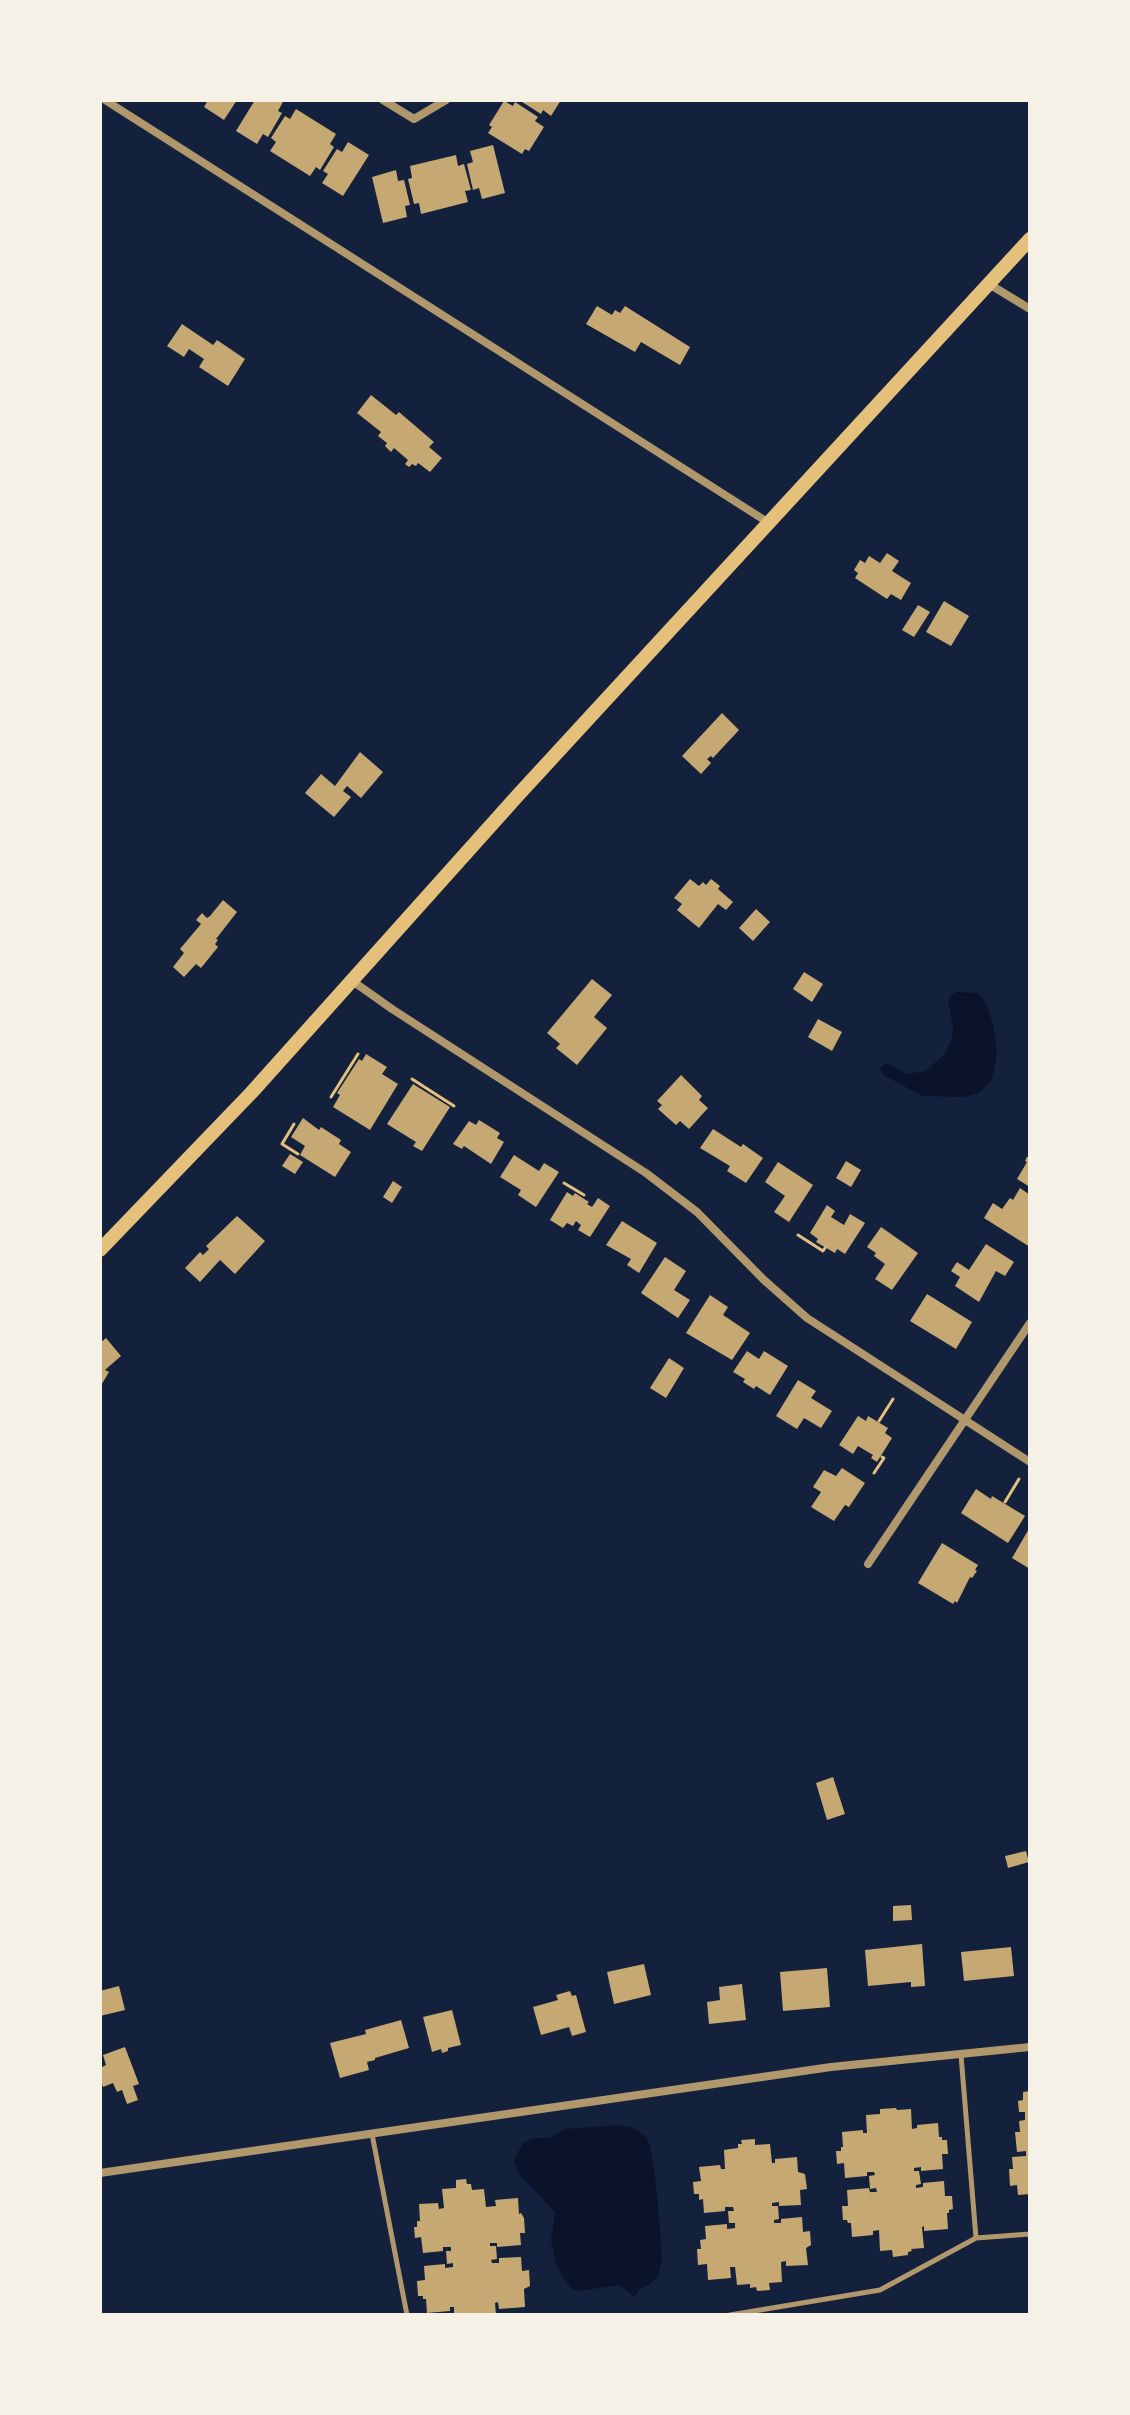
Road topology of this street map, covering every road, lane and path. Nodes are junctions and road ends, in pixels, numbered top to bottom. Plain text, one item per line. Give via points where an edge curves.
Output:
1 (105, 100) edge
2 (383, 100) edge
3 (446, 100) edge
4 (1030, 239) edge
5 (989, 284) junction
6 (1030, 309) edge
7 (769, 523) junction
8 (351, 980) junction
9 (358, 1054) dead end
10 (412, 1079) dead end
11 (331, 1097) dead end
12 (454, 1106) dead end
13 (294, 1124) dead end
14 (298, 1154) dead end
15 (564, 1183) dead end
16 (584, 1195) dead end
17 (798, 1235) dead end
18 (825, 1248) dead end
19 (100, 1250) edge
20 (1030, 1323) edge
21 (893, 1399) dead end
22 (965, 1420) junction
23 (879, 1421) dead end
24 (882, 1457) dead end
25 (1030, 1462) edge
26 (874, 1473) dead end
27 (1019, 1479) dead end
28 (1005, 1502) dead end
29 (868, 1564) dead end
30 (1030, 2047) edge
31 (961, 2055) junction
32 (372, 2134) junction
33 (100, 2173) edge
34 (1030, 2234) edge
35 (976, 2238) junction
36 (407, 2315) edge
37 (730, 2315) edge

1 - 7 street
2 - 3 street via 414,119
4 - 5 main road
5 - 6 street
5 - 7 main road
7 - 8 main road
8 - 19 main road
8 - 22 street via 646,1173 697,1212 807,1318
9 - 11 path
10 - 12 path
13 - 14 path via 282,1144
15 - 16 path
17 - 18 path
20 - 22 street
21 - 23 path
22 - 25 street
22 - 29 street
24 - 26 path
27 - 28 path
30 - 31 street
31 - 32 street via 831,2067
31 - 35 lane
32 - 33 street
32 - 36 lane
34 - 35 lane
35 - 37 lane via 880,2290

